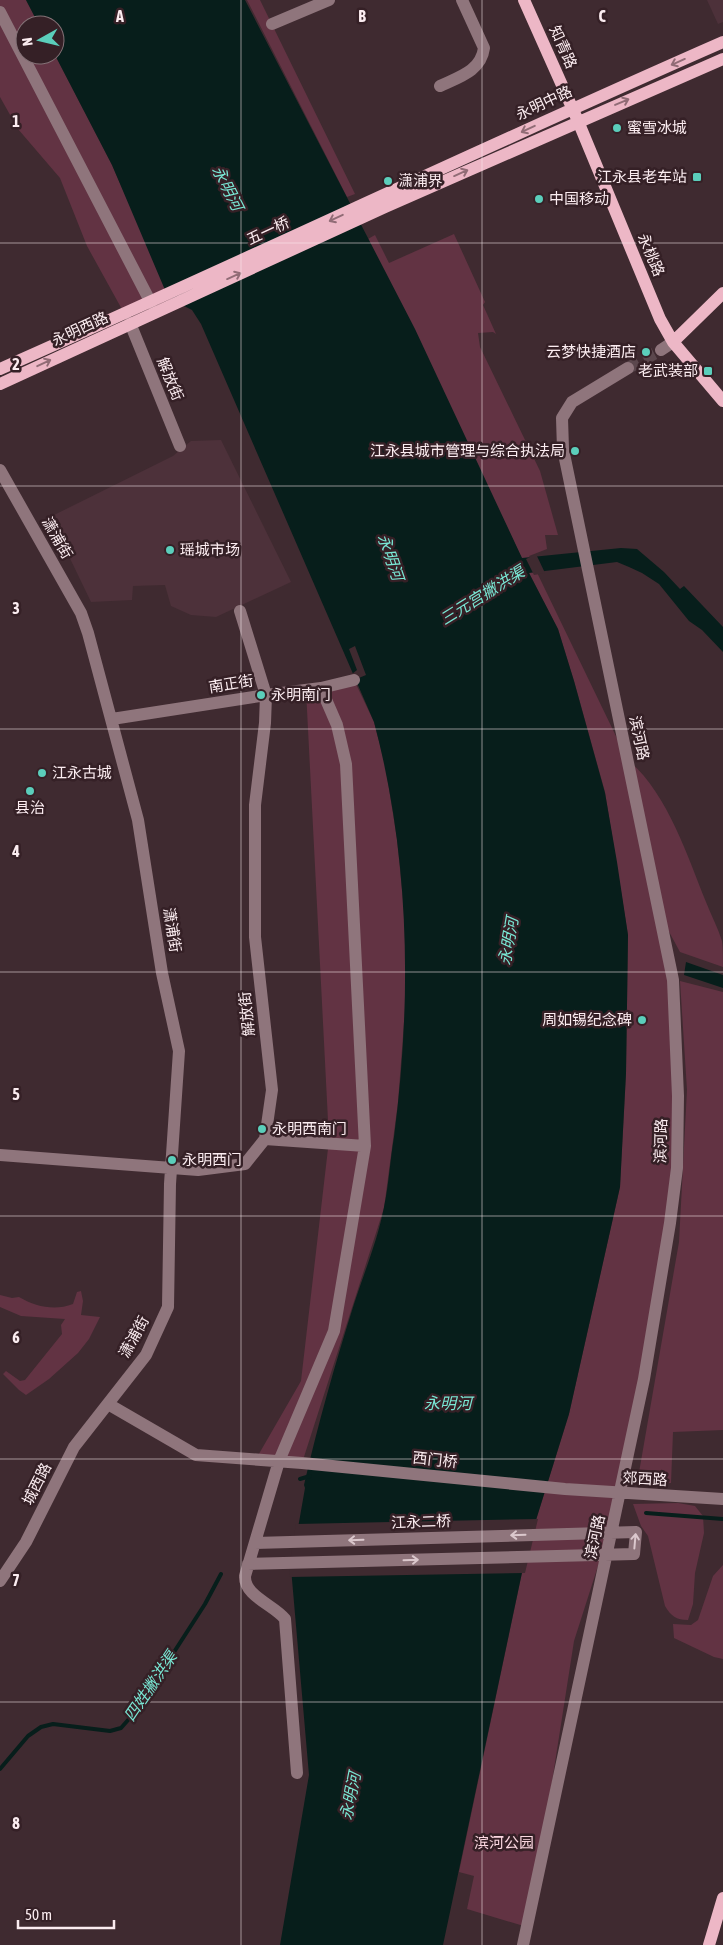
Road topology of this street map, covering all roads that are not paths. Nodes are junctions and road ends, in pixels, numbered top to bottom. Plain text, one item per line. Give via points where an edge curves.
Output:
1 (329, 0) edge
2 (462, 0) edge
3 (524, 0) edge
4 (0, 12) edge
5 (272, 24) dead end
6 (723, 42) edge
7 (723, 58) edge
8 (440, 86) dead end
9 (572, 108) junction
10 (578, 121) junction
11 (383, 202) junction
12 (723, 293) edge
13 (171, 299) junction
14 (151, 303) junction
15 (130, 323) junction
16 (673, 342) junction
17 (661, 350) tunnel mouth
18 (628, 368) tunnel mouth
19 (0, 369) edge
20 (0, 384) edge
21 (723, 401) edge
22 (180, 446) dead end
23 (0, 470) edge
24 (240, 611) dead end
25 (354, 680) dead end
26 (321, 688) junction
27 (266, 695) junction
28 (112, 719) junction
29 (265, 1139) junction
30 (365, 1146) junction
31 (0, 1155) edge
32 (172, 1167) junction
33 (108, 1404) junction
34 (279, 1461) junction
35 (564, 1489) joint
36 (621, 1494) junction
37 (723, 1499) edge
38 (613, 1533) junction
39 (255, 1543) junction
40 (608, 1554) junction
41 (248, 1564) junction
42 (0, 1581) edge
43 (297, 1773) dead end
44 (723, 1898) edge
45 (523, 1945) edge
46 (710, 1945) edge

1 - 5 street
2 - 8 street via 484,48 483,55 470,72
3 - 9 main road, 知青路
4 - 14 street
6 -> 9 main road, 永明中路
10 -> 7 main road, 永明中路
9 - 10 main road, 永桃路
9 -> 11 main road, 永明中路
11 -> 10 main road, 永明中路
10 - 16 main road, 永桃路 via 660,319
11 - 13 main road, 五一桥
12 - 16 main road
13 - 14 main road, 永明西路
13 - 15 main road, 永明西路
14 - 19 main road, 永明西路
20 -> 15 main road, 永明西路
15 - 22 street, 解放街
16 - 17 street
16 - 21 main road, 永桃路
18 - 36 street, 滨河路 via 572,402 562,418 563,450 673,980 675,1014 677,1168 644,1378
23 - 28 street, 潇浦街 via 81,613
24 - 27 street, 解放街
25 - 26 street, 南正街
26 - 27 street, 南正街
26 - 30 street via 337,725 346,764
27 - 28 street, 南正街
27 - 29 street, 解放街 via 266,723 255,805 254,937 272,1090
28 - 32 street, 潇浦街 via 138,820 162,973 179,1051
29 - 30 street
29 - 32 street via 244,1164 198,1170
30 - 34 street via 334,1331
31 - 32 street
32 - 33 street, 潇浦街 via 168,1307 146,1355
33 - 34 street, 西门桥 via 196,1455
33 - 42 street, 城西路 via 74,1447 26,1542
34 - 35 street, 西门桥
34 - 39 street
35 - 36 street, 郊西路
36 - 37 street, 郊西路
36 - 38 street, 滨河路
38 -> 39 street, 江永二桥
38 - 40 street, 滨河路
40 -> 38 street, 江永二桥 via 634,1554 636,1532
39 - 41 street
41 -> 40 street
40 - 45 street, 滨河路
41 - 43 street via 246,1587 286,1619
44 - 46 main road

